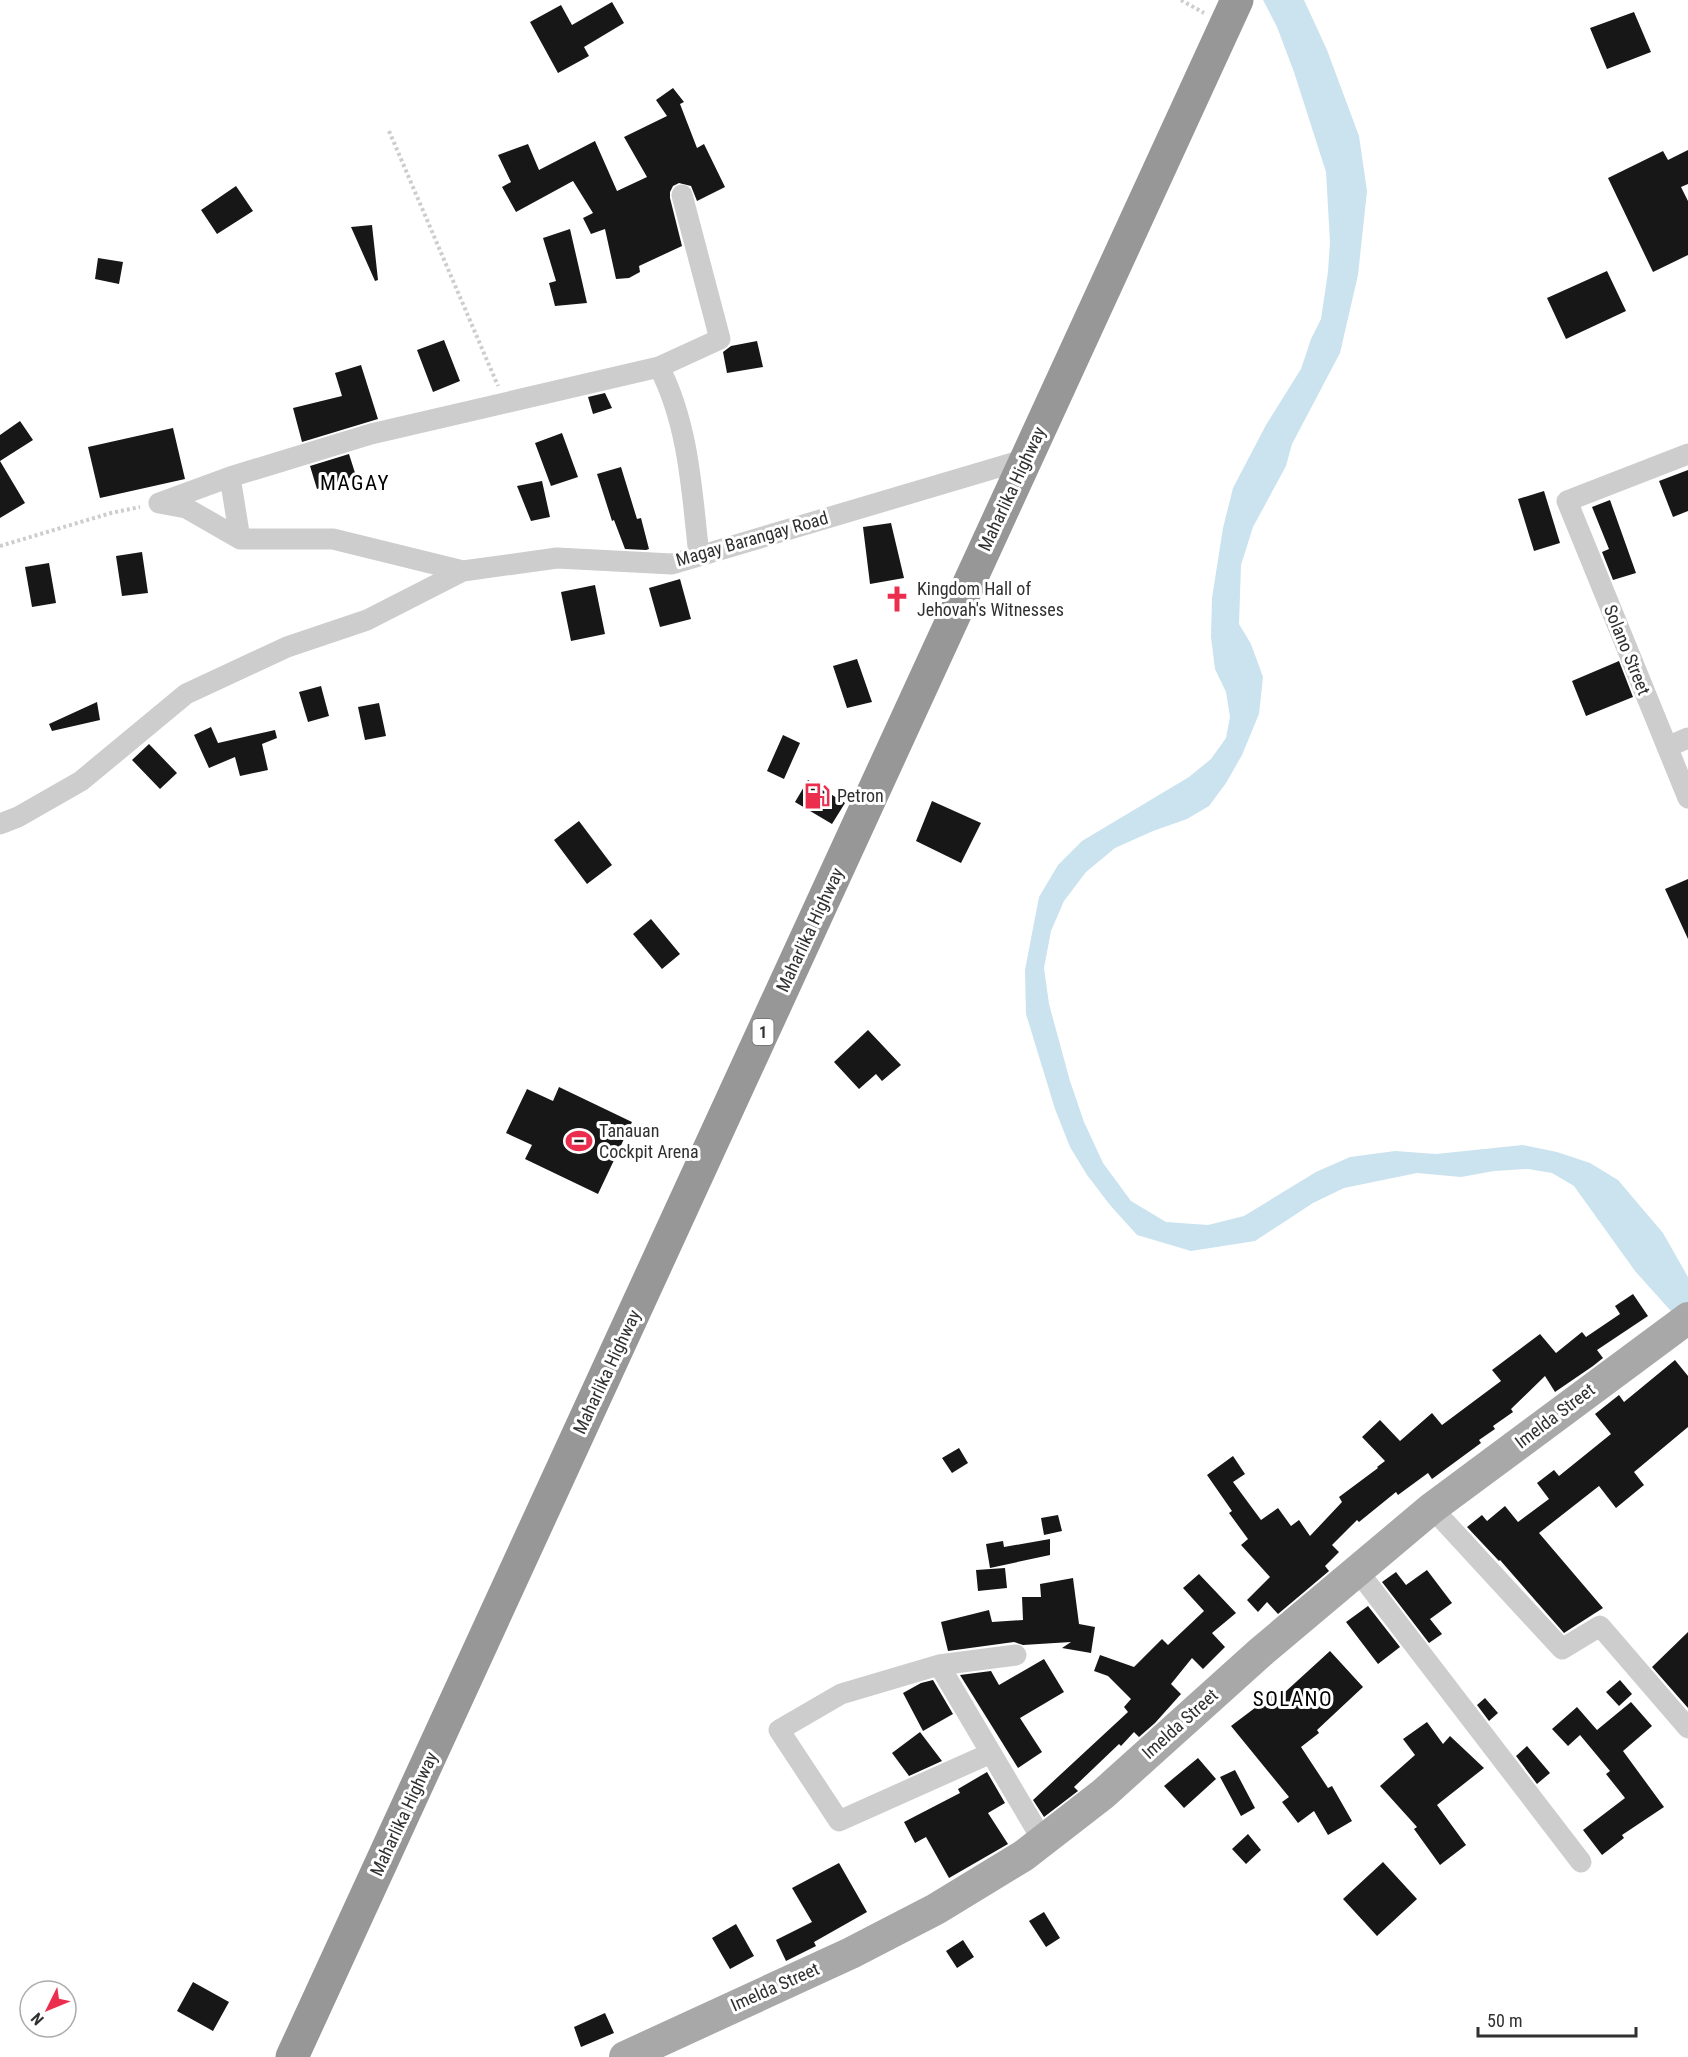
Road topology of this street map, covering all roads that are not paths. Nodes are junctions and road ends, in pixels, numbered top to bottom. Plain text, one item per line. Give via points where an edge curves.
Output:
1 (1236, 4) edge
2 (682, 195) dead end
3 (659, 367) junction
4 (1688, 454) edge
5 (1026, 459) junction
6 (230, 477) junction
7 (240, 539) junction
8 (699, 556) junction
9 (463, 571) junction
10 (1688, 738) edge
11 (1667, 747) junction
12 (1688, 798) edge
13 (0, 824) edge
14 (1676, 1327) edge
15 (1432, 1508) junction
16 (1357, 1570) junction
17 (1016, 1655) dead end
18 (939, 1665) junction
19 (1688, 1728) edge
20 (991, 1753) junction
21 (1043, 1840) junction
22 (1581, 1862) dead end
23 (292, 2057) edge
24 (626, 2057) edge

1 - 5 highway, Maharlika Highway / 1
2 - 3 street via 720,339
3 - 6 street via 372,434
3 - 8 street via 671,391 687,456
4 - 11 street, Solano Street via 1567,501
5 - 8 street, Magay Barangay Road
5 - 23 highway, Maharlika Highway / 1
6 - 7 street
6 - 7 street, Magay Barangay Road via 159,503 186,508
7 - 9 street, Magay Barangay Road via 333,539
8 - 9 street, Magay Barangay Road via 672,564 556,558
9 - 13 street via 367,620 287,646 186,694 81,781 18,818
10 - 11 street
11 - 12 street, Solano Street
14 - 15 main road, Imelda Street
15 - 16 main road, Imelda Street
15 - 19 street via 1562,1648 1600,1626
16 - 21 main road, Imelda Street via 1103,1794
16 - 22 street
17 - 18 street
18 - 20 street
18 - 20 street via 841,1694 779,1730 839,1821
20 - 21 street
21 - 24 main road, Imelda Street via 936,1910

